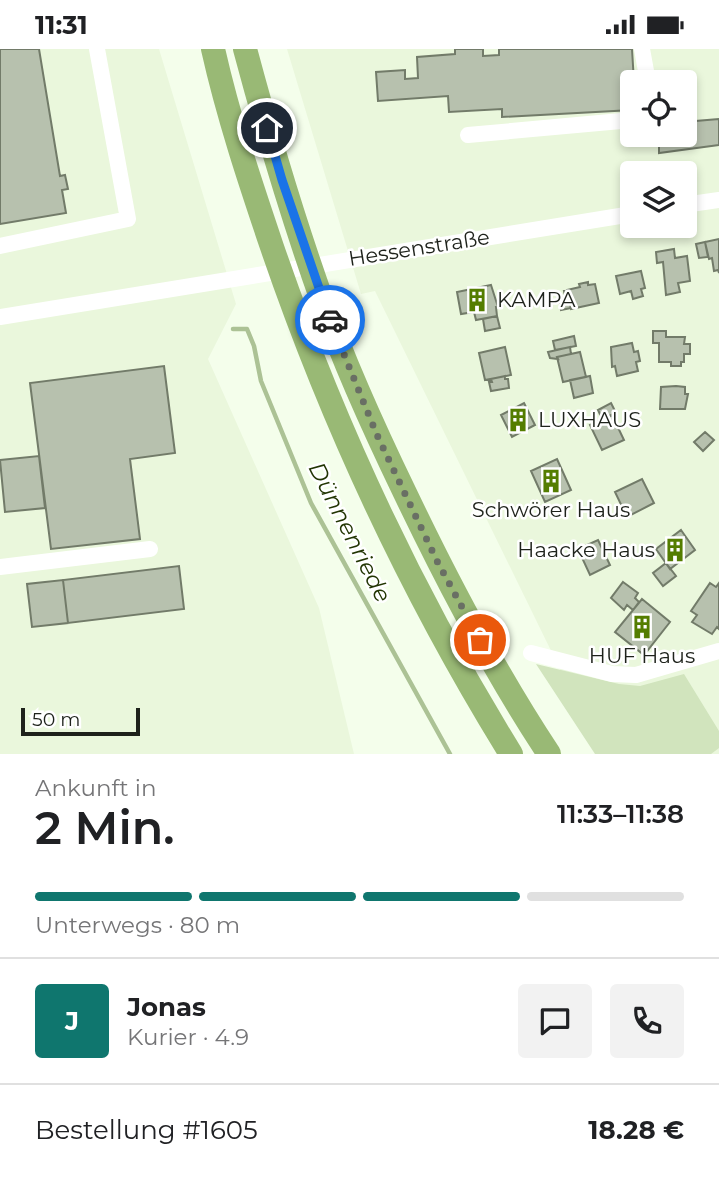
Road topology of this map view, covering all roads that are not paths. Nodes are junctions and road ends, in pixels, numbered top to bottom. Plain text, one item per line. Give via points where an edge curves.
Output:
1 (97, 49) edge
2 (213, 49) edge
3 (245, 49) edge
4 (642, 49) edge
5 (646, 70) edge
6 (620, 121) edge
7 (468, 135) dead end
8 (719, 200) edge
9 (697, 203) edge
10 (620, 216) edge
11 (0, 246) edge
12 (0, 317) edge
13 (150, 549) dead end
14 (0, 567) edge
15 (719, 651) edge
16 (531, 653) dead end
17 (511, 754) edge
18 (549, 754) edge

1 - 11 street via 128,219
2 - 17 highway via 256,201 348,448 462,676
3 - 18 highway via 324,305 377,435 490,660
4 - 5 street
6 - 7 street
8 - 9 street
10 - 12 street, Hessenstraße
13 - 14 street
15 - 16 street via 636,675 612,674

